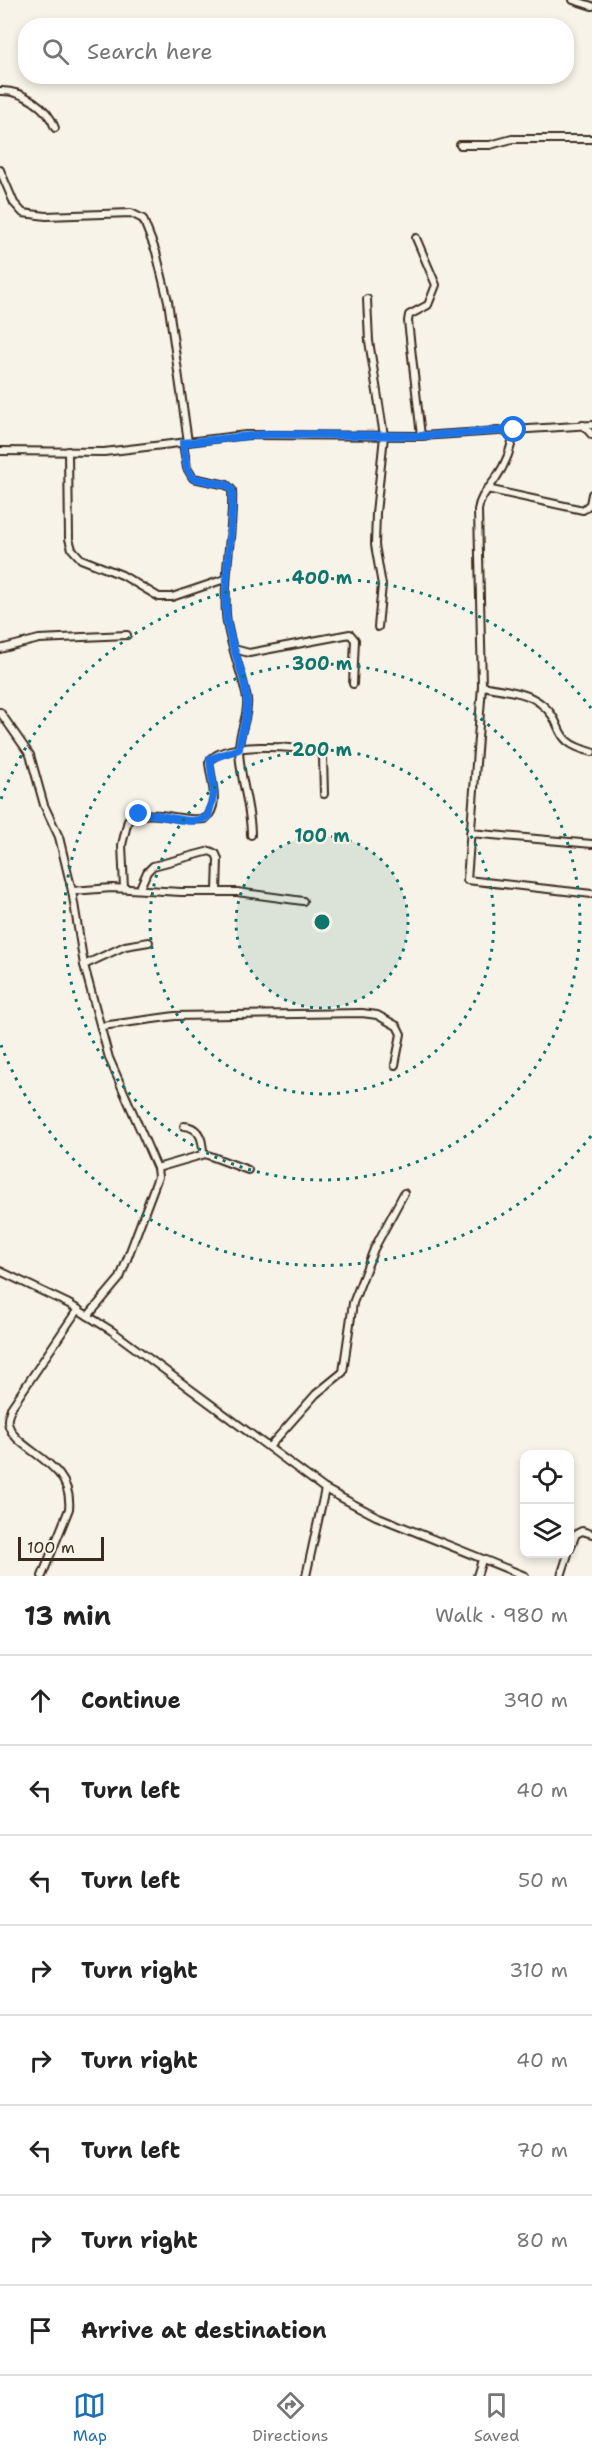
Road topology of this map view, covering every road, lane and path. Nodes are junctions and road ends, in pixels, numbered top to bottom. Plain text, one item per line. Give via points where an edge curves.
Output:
1 (573, 0) edge
2 (592, 6) edge
3 (0, 91) edge
4 (55, 128) dead end
5 (592, 139) edge
6 (460, 145) dead end
7 (0, 170) edge
8 (416, 238) dead end
9 (367, 299) dead end
10 (592, 424) edge
11 (583, 425) junction
12 (514, 430) junction
13 (592, 435) edge
14 (384, 436) junction
15 (421, 436) junction
16 (185, 442) junction
17 (0, 451) edge
18 (68, 452) junction
19 (487, 489) junction
20 (592, 494) edge
21 (591, 504) edge
22 (225, 579) junction
23 (378, 627) dead end
24 (127, 635) dead end
25 (233, 648) junction
26 (0, 649) edge
27 (353, 684) dead end
28 (483, 686) junction
29 (0, 712) edge
30 (239, 749) junction
31 (592, 752) edge
32 (324, 794) dead end
33 (470, 833) junction
34 (251, 835) dead end
35 (592, 844) edge
36 (124, 888) junction
37 (140, 888) junction
38 (72, 891) junction
39 (218, 891) junction
40 (592, 894) edge
41 (303, 901) dead end
42 (149, 942) dead end
43 (84, 965) junction
44 (102, 1026) junction
45 (395, 1065) dead end
46 (184, 1126) dead end
47 (202, 1154) junction
48 (157, 1168) junction
49 (248, 1170) dead end
50 (404, 1193) dead end
51 (0, 1271) edge
52 (78, 1310) junction
53 (88, 1316) junction
54 (269, 1447) junction
55 (325, 1489) junction
56 (592, 1534) edge
57 (574, 1539) edge
58 (567, 1558) edge
59 (482, 1560) junction
60 (42, 1576) edge
61 (306, 1576) edge
62 (477, 1576) edge
63 (525, 1576) edge
64 (561, 1576) edge

1 - 2 street
3 - 4 street via 20,94 46,113
5 - 6 street via 512,139 490,146
7 - 16 street via 14,203 23,213 128,213 143,219 166,290
8 - 15 street via 436,285 428,305 409,315 408,321
9 - 14 street via 369,341
10 - 11 street
11 - 12 street
11 - 13 street
12 - 15 street
12 - 19 street via 513,445
14 - 15 street
14 - 16 street via 291,433
14 - 23 street via 376,513 375,545 382,585
16 - 18 street via 104,452
16 - 22 street via 187,468 193,478 227,485 232,490
17 - 18 street
18 - 22 street via 69,539 81,559 122,574 166,598
19 - 21 street via 583,510
19 - 28 street via 478,510
20 - 21 street
22 - 25 street via 227,626
24 - 26 street via 39,639
25 - 27 street via 249,652 350,634 355,640
25 - 30 street via 247,705
28 - 31 street via 521,694 541,703 568,744
28 - 33 street
29 - 38 street via 30,755 44,805 59,837
30 - 32 street via 274,746 320,753
30 - 34 street
30 - 36 street via 210,759 214,800 205,819 175,819 150,813 128,820 122,845
33 - 35 street
33 - 40 street via 470,882
36 - 37 street
36 - 38 street
37 - 39 street
37 - 39 street via 153,866 210,851 218,859
38 - 43 street
39 - 41 street
42 - 43 street via 125,946
43 - 44 street
44 - 45 street via 175,1016 362,1013 377,1015 398,1026 401,1034
44 - 48 street via 112,1069
46 - 47 street via 200,1135
47 - 48 street
47 - 49 street
48 - 53 street via 158,1177 120,1278
50 - 54 street via 374,1249 353,1304 344,1372 316,1394
51 - 52 street
52 - 53 street
52 - 60 street via 11,1408 8,1422 14,1435 54,1466 70,1499
53 - 54 street
54 - 55 street
55 - 59 street via 376,1516
55 - 61 street
56 - 57 street via 582,1531
58 - 64 street
59 - 62 street
59 - 63 street

